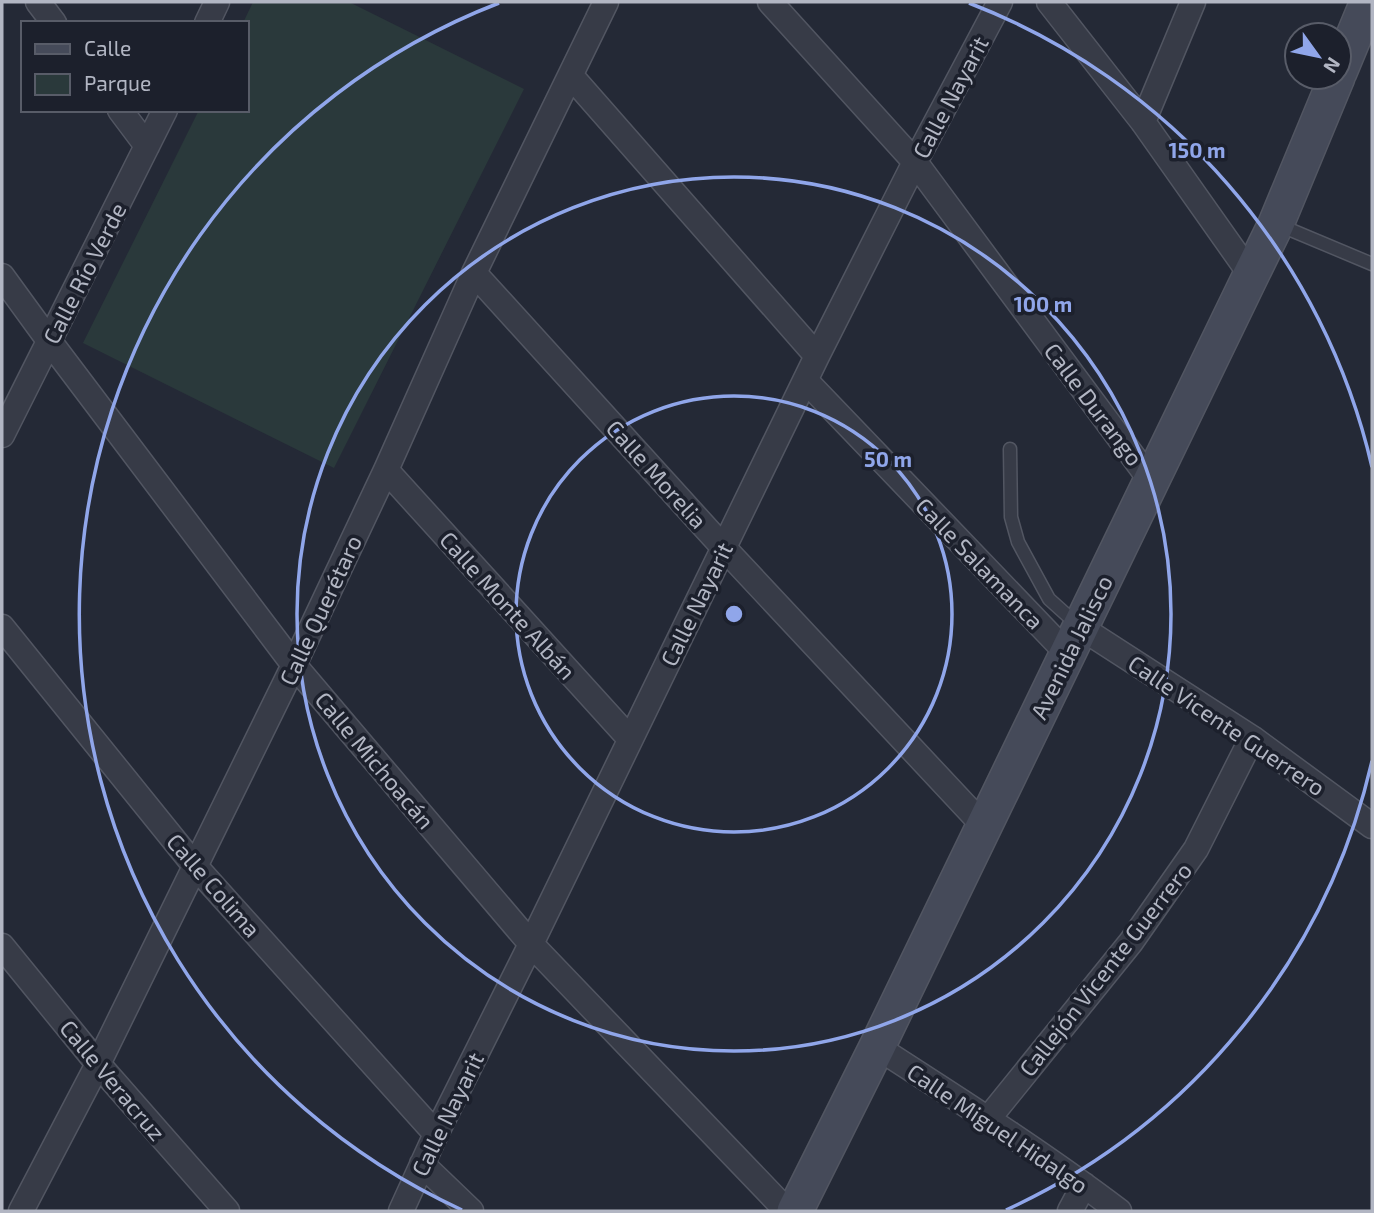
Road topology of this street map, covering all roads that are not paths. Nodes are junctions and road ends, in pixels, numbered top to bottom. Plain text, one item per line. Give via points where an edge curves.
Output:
1 (38, 2) edge
2 (217, 2) edge
3 (606, 2) edge
4 (770, 2) edge
5 (1000, 2) edge
6 (1049, 2) edge
7 (1193, 2) edge
8 (1368, 2) edge
9 (52, 21) edge
10 (208, 21) edge
11 (1353, 38) edge
12 (571, 76) junction
13 (1331, 91) edge
14 (122, 112) edge
15 (164, 112) edge
16 (1143, 122) junction
17 (147, 146) junction
18 (915, 162) junction
19 (1276, 224) junction
20 (1372, 264) edge
21 (474, 273) junction
22 (1251, 275) junction
23 (2, 276) edge
24 (50, 342) junction
25 (817, 356) junction
26 (806, 381) junction
27 (2, 435) edge
28 (1010, 449) dead end
29 (386, 470) junction
30 (1152, 482) junction
31 (723, 547) junction
32 (2, 627) edge
33 (1074, 641) junction
34 (294, 665) junction
35 (1252, 738) junction
36 (631, 739) junction
37 (984, 826) junction
38 (1372, 826) edge
39 (195, 866) junction
40 (531, 944) junction
41 (2, 946) edge
42 (877, 1047) junction
43 (98, 1064) junction
44 (988, 1119) junction
45 (436, 1134) junction
46 (422, 1164) junction
47 (1084, 1185) junction
48 (21, 1211) edge
49 (227, 1211) edge
50 (401, 1211) edge
51 (471, 1211) edge
52 (787, 1211) edge
53 (794, 1211) edge
54 (1070, 1211) edge
55 (1119, 1211) edge

1 - 9 street
2 - 10 street
3 - 12 street, Calle Querétaro
4 - 18 street, Calle Durango
5 - 18 street, Calle Nayarit
6 - 16 street
7 - 16 street
8 - 11 main road, Avenida Jalisco
12 - 21 street, Calle Querétaro
12 - 25 street
13 - 19 main road, Avenida Jalisco
14 - 17 street
15 - 17 street, Calle Río Verde
16 - 22 street
17 - 24 street, Calle Río Verde
18 - 25 street, Calle Nayarit
18 - 30 street, Calle Durango
19 - 20 lane
19 - 22 main road, Avenida Jalisco
21 - 29 street, Calle Querétaro
21 - 31 street, Calle Morelia
22 - 30 main road, Avenida Jalisco
23 - 24 street, Calle Michoacán
24 - 27 street, Calle Río Verde
24 - 34 street, Calle Michoacán
25 - 26 street, Calle Nayarit
26 - 31 street, Calle Nayarit
26 - 33 street, Calle Salamanca
28 - 33 lane via 1011,517 1018,542
29 - 34 street, Calle Querétaro
29 - 36 street, Calle Monte Albán
30 - 33 main road, Avenida Jalisco
31 - 36 street, Calle Nayarit
31 - 37 street, Calle Morelia
32 - 39 street, Calle Colima
33 - 35 street, Calle Vicente Guerrero
33 - 37 main road, Avenida Jalisco
34 - 39 street, Calle Querétaro
34 - 40 street, Calle Michoacán
35 - 38 street, Calle Vicente Guerrero
35 - 44 street, Callejón Vicente Guerrero via 1196,849 1130,942
36 - 40 street, Calle Nayarit
37 - 42 main road, Avenida Jalisco
39 - 43 street, Calle Querétaro
39 - 45 street, Calle Colima
40 - 45 street, Calle Nayarit
40 - 52 street, Calle Michoacán
41 - 43 street, Calle Veracruz
42 - 44 street, Calle Miguel Hidalgo
42 - 53 main road, Avenida Jalisco
43 - 48 street, Calle Querétaro
43 - 49 street, Calle Veracruz
44 - 47 street, Calle Miguel Hidalgo
45 - 46 street, Calle Nayarit
46 - 50 street, Calle Nayarit
46 - 51 street
47 - 54 street
47 - 55 street, Calle Miguel Hidalgo

